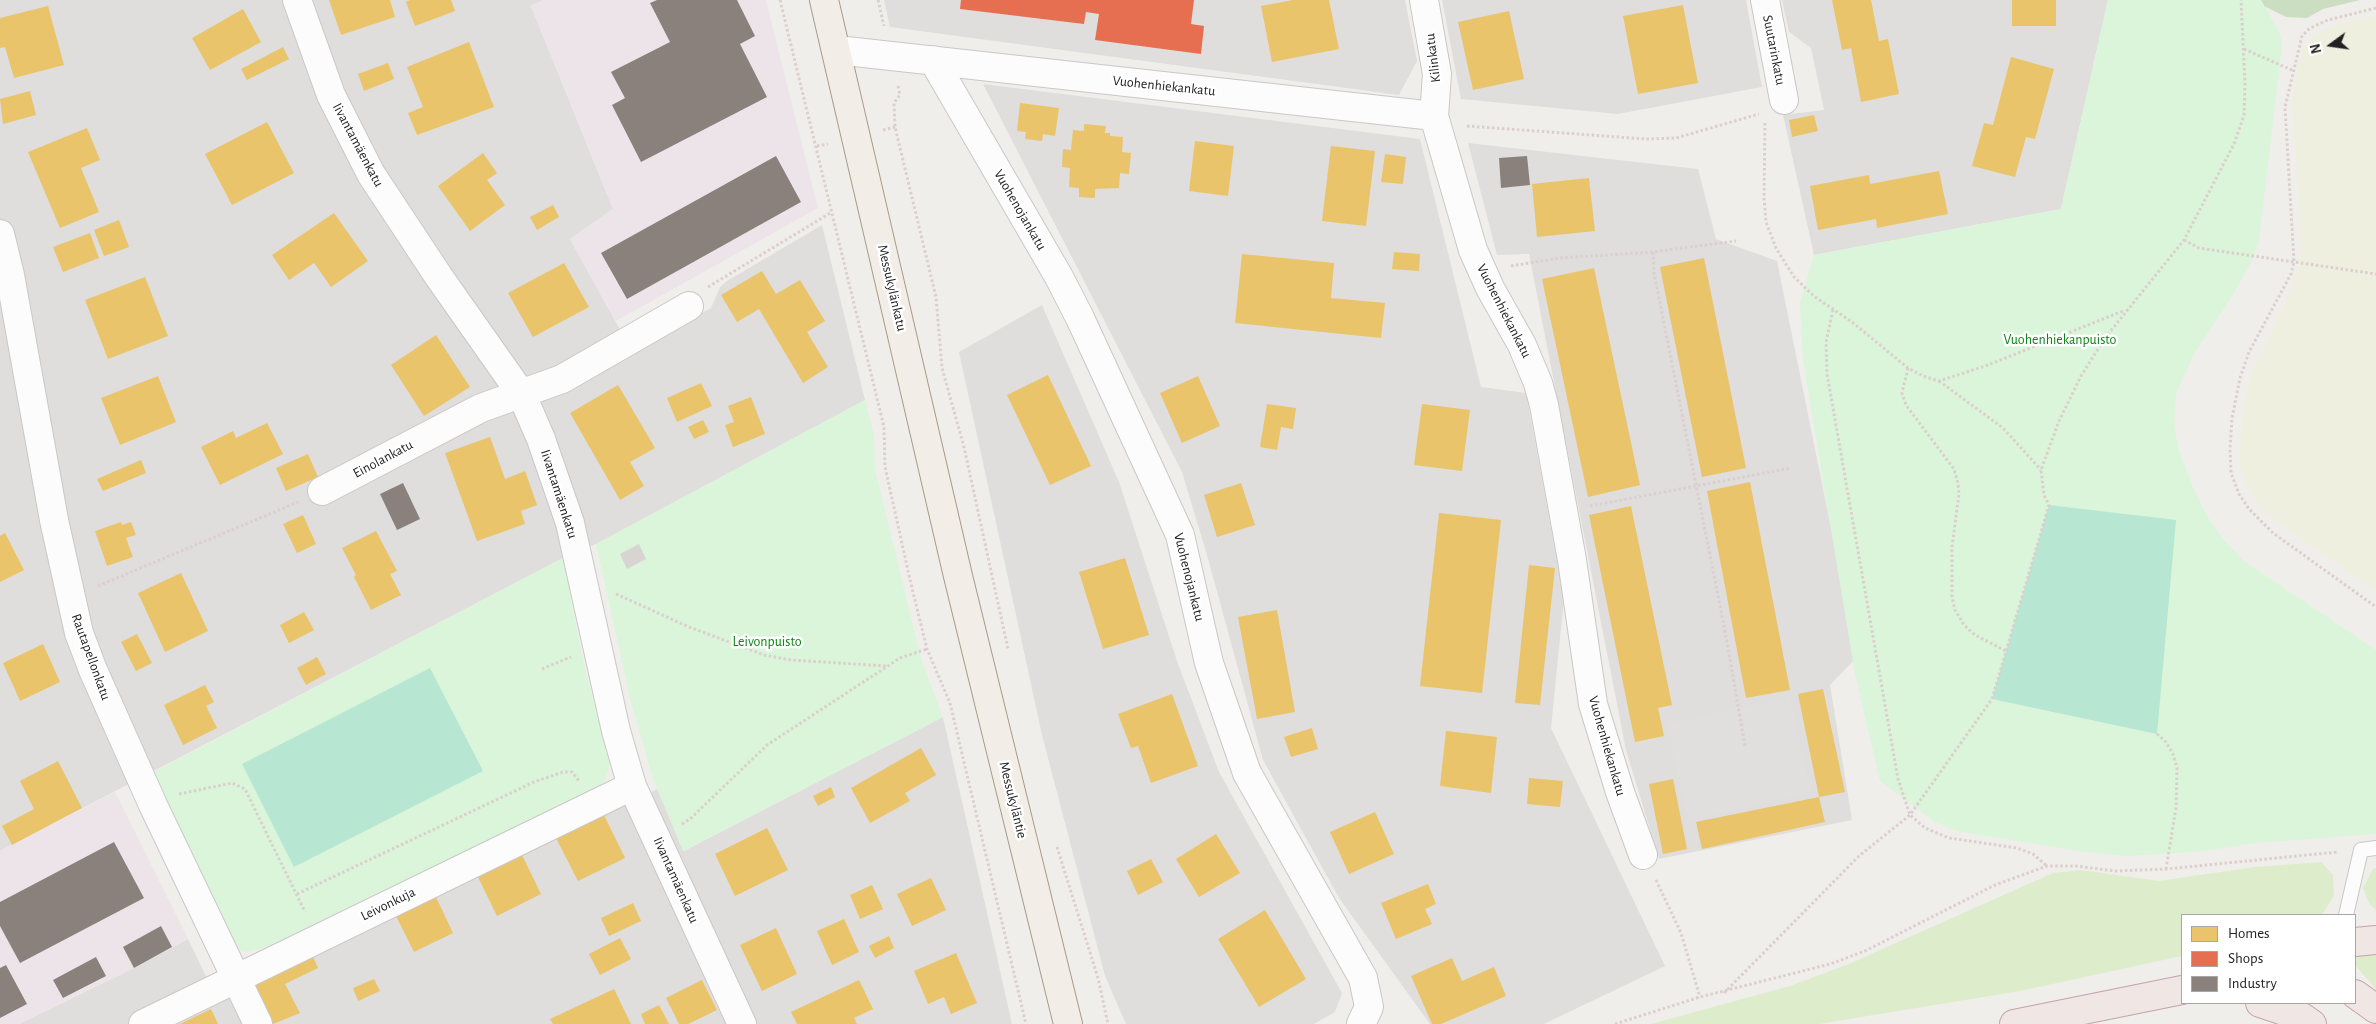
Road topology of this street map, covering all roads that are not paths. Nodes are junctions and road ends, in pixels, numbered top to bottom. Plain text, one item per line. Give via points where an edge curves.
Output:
1 (297, 0) edge
2 (824, 0) edge
3 (1424, 0) edge
4 (1764, 0) edge
5 (837, 50) junction
6 (933, 60) junction
7 (1774, 106) road end
8 (1434, 116) junction
9 (0, 234) edge
10 (690, 306) road end
11 (522, 395) junction
12 (322, 491) road end
13 (958, 576) joint
14 (632, 786) junction
15 (2376, 848) edge
16 (1644, 855) road end
17 (2346, 914) edge
18 (2376, 940) edge
19 (2356, 942) edge
20 (236, 978) junction
21 (2181, 990) edge
22 (2356, 995) edge
23 (2263, 1004) edge
24 (2376, 1009) edge
25 (144, 1024) edge
26 (258, 1024) edge
27 (741, 1024) edge
28 (1068, 1024) edge
29 (1360, 1024) edge
30 (2014, 1024) edge
31 (2312, 1024) edge

1 - 11 street, Iivantamäenkatu via 331,95 371,174
2 - 5 main road, Messukylänkatu
3 - 8 street, Kilinkatu via 1437,74
4 - 7 street, Suutarinkatu
5 - 6 street, Vuohenhiekankatu
5 - 13 main road, Messukylänkatu
6 - 8 street, Vuohenhiekankatu
6 - 29 street, Vuohenojankatu via 1059,277 1180,534 1210,663 1247,773 1363,978 1369,1007
8 - 16 street, Vuohenhiekankatu via 1463,219 1482,270 1522,345 1538,383 1563,512 1593,704 1620,792
9 - 20 street, Rautapellonkatu via 79,633 154,805
10 - 11 street, Einolankatu via 562,379
11 - 12 street, Einolankatu via 481,408
11 - 14 street, Iivantamäenkatu via 570,523 614,721
13 - 28 main road, Messukyläntie
14 - 20 street, Leivonkuja
14 - 27 street, Iivantamäenkatu
15 - 17 lane via 2361,850
18 - 19 highway
20 - 25 street, Leivonkuja
20 - 26 street, Rautapellonkatu
21 - 30 highway
22 - 24 highway
23 - 31 highway via 2302,1017

